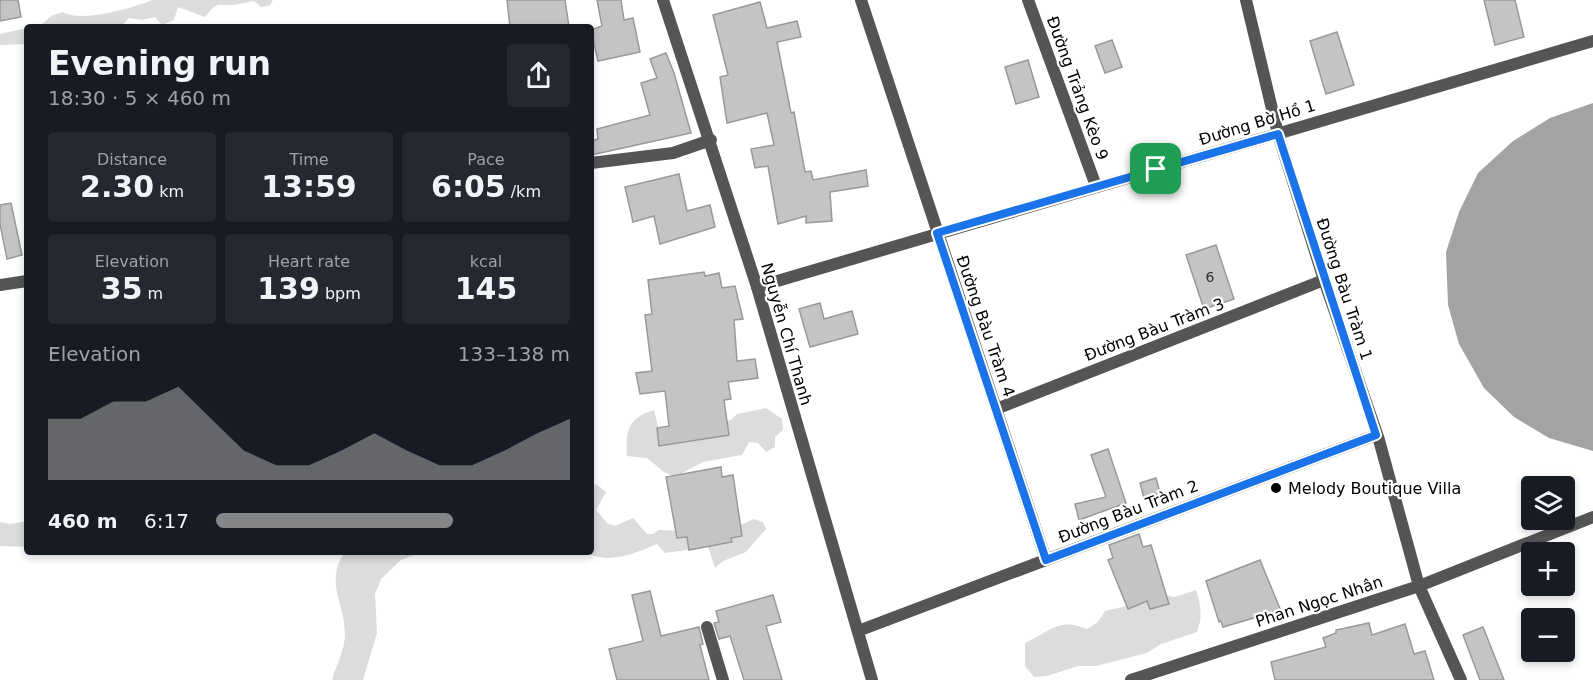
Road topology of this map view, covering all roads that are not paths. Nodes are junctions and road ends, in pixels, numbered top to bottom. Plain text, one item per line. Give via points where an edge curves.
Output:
1 (663, 0) edge
2 (861, 0) edge
3 (1029, 0) edge
4 (1246, 0) edge
5 (1593, 41) edge
6 (1278, 134) junction
7 (711, 140) junction
8 (594, 163) edge
9 (1096, 186) junction
10 (937, 233) junction
11 (1324, 280) junction
12 (24, 282) edge
13 (0, 285) edge
14 (757, 287) junction
15 (996, 409) junction
16 (1376, 435) junction
17 (1593, 518) edge
18 (1046, 560) junction
19 (1419, 586) junction
20 (706, 627) dead end
21 (858, 631) junction
22 (723, 680) edge
23 (872, 680) edge
24 (1131, 680) edge
25 (1461, 680) edge

1 - 7 street, Nguyễn Chí Thanh
2 - 10 street, Đường Bàu Tràm 4
3 - 9 street, Đường Trảng Kèo 9
4 - 6 street, Đường Bàu Tràm 1
5 - 6 street, Đường Bờ Hồ 1
6 - 9 street, Đường Bờ Hồ 1
6 - 11 street, Đường Bàu Tràm 1
7 - 8 street via 673,153
7 - 14 street, Nguyễn Chí Thanh
9 - 10 street, Đường Bờ Hồ 1
10 - 14 street, Đường Bờ Hồ 1
10 - 15 street, Đường Bàu Tràm 4
11 - 15 street, Đường Bàu Tràm 3
11 - 16 street, Đường Bàu Tràm 1
12 - 13 street
14 - 21 street, Nguyễn Chí Thanh
15 - 18 street, Đường Bàu Tràm 4
16 - 18 street, Đường Bàu Tràm 2
16 - 19 street, Đường Bàu Tràm 1
17 - 19 street, Phan Ngọc Nhân
18 - 21 street, Đường Bàu Tràm 2
19 - 24 street, Phan Ngọc Nhân
19 - 25 street
20 - 22 street
21 - 23 street, Nguyễn Chí Thanh

